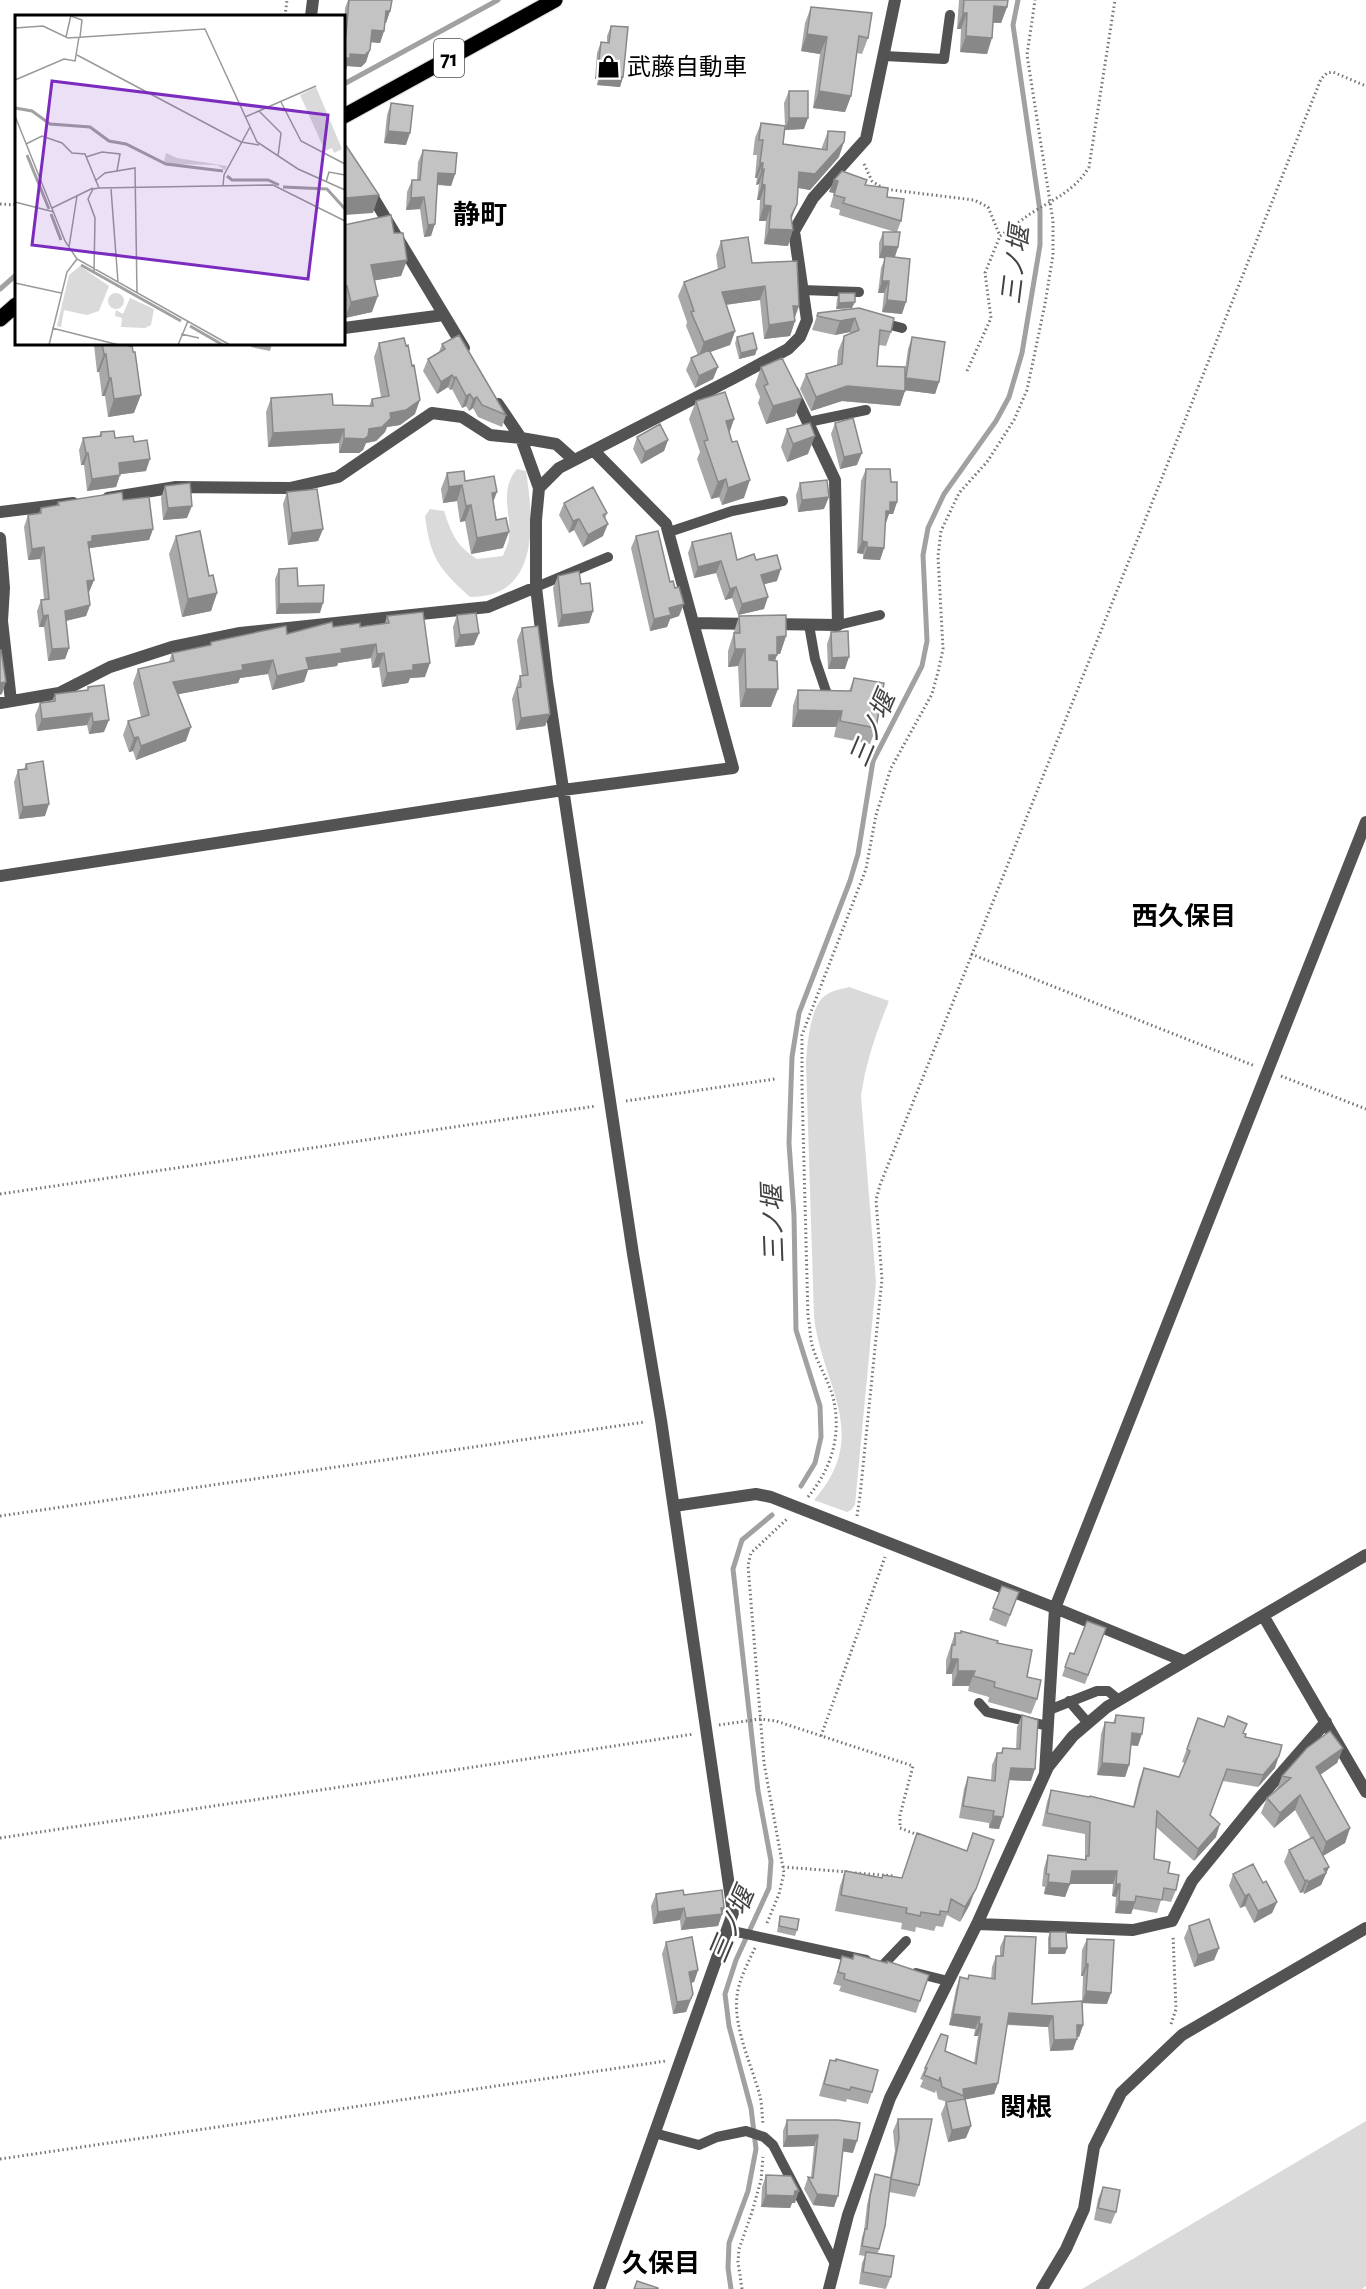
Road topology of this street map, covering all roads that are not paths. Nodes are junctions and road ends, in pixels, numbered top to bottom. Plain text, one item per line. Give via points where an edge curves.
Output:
1 (313, 0) edge
2 (555, 0) edge
3 (895, 0) edge
4 (312, 15) edge
5 (950, 15) dead end
6 (884, 56) junction
7 (345, 115) edge
8 (361, 177) edge
9 (802, 290) junction
10 (859, 292) dead end
11 (15, 306) edge
12 (444, 315) junction
13 (864, 317) edge
14 (0, 319) edge
15 (345, 328) edge
16 (902, 328) dead end
17 (468, 355) edge
18 (789, 384) edge
19 (493, 395) edge
20 (866, 411) dead end
21 (808, 422) junction
22 (521, 438) junction
23 (594, 451) junction
24 (574, 460) junction
25 (539, 488) junction
26 (783, 501) dead end
27 (0, 512) edge
28 (669, 532) junction
29 (0, 538) edge
30 (608, 556) dead end
31 (536, 587) junction
32 (880, 615) dead end
33 (694, 623) junction
34 (809, 624) junction
35 (838, 625) junction
36 (828, 697) edge
37 (6, 702) edge
38 (563, 790) junction
39 (1366, 822) edge
40 (0, 876) edge
41 (674, 1506) junction
42 (1366, 1556) edge
43 (1055, 1608) junction
44 (1264, 1617) junction
45 (1184, 1661) junction
46 (1119, 1700) junction
47 (1069, 1701) junction
48 (979, 1703) dead end
49 (1049, 1710) junction
50 (1326, 1722) junction
51 (1088, 1723) junction
52 (1048, 1726) junction
53 (1045, 1773) junction
54 (1366, 1792) edge
55 (978, 1924) junction
56 (1366, 1928) edge
57 (732, 1930) junction
58 (906, 1941) dead end
59 (895, 1967) junction
60 (948, 1981) junction
61 (654, 2133) junction
62 (835, 2264) junction
63 (599, 2289) edge
64 (829, 2289) edge
65 (1042, 2289) edge

1 - 4 street
2 - 7 main road, 71
3 - 6 street
5 - 6 lane via 944,59
6 - 9 street via 866,140 813,198 794,231
8 - 12 street
9 - 10 lane
9 - 23 street via 811,320 778,360
11 - 14 main road
12 - 15 street
12 - 17 street
13 - 16 lane
18 - 21 street
19 - 22 street
20 - 21 lane
21 - 35 street via 836,480
22 - 24 street via 556,444
22 - 25 street
22 - 27 street via 490,435 462,417 432,413 338,477 290,488 176,487
23 - 24 street
23 - 28 street via 666,524
24 - 25 street via 559,468
25 - 31 street
26 - 28 lane via 732,511
28 - 33 street
29 - 37 street
30 - 31 lane
31 - 37 street via 488,607 240,633 172,646 110,667 59,693
31 - 38 street
32 - 35 lane
33 - 34 street
33 - 38 street via 733,768
34 - 35 street
34 - 36 lane via 815,659
38 - 40 street
38 - 41 street
39 - 43 street
41 - 43 street via 756,1494 771,1497
41 - 57 street via 733,1912
42 - 44 street
43 - 45 street
43 - 49 street
44 - 45 street
44 - 50 street
45 - 46 street
46 - 47 lane via 1108,1691 1097,1691
46 - 51 street
47 - 49 lane
47 - 51 lane
48 - 52 lane via 987,1712
49 - 52 street
50 - 54 street
50 - 55 street via 1191,1881 1172,1921 1133,1930
51 - 53 street
52 - 53 street
53 - 55 street
55 - 60 street
56 - 65 street via 1182,2035 1121,2093 1094,2147 1084,2209
57 - 59 lane
57 - 61 street
58 - 59 lane
59 - 60 lane
60 - 62 street via 890,2098 848,2215
61 - 62 lane via 699,2145 746,2131 763,2137 773,2145
61 - 63 street
62 - 64 street

